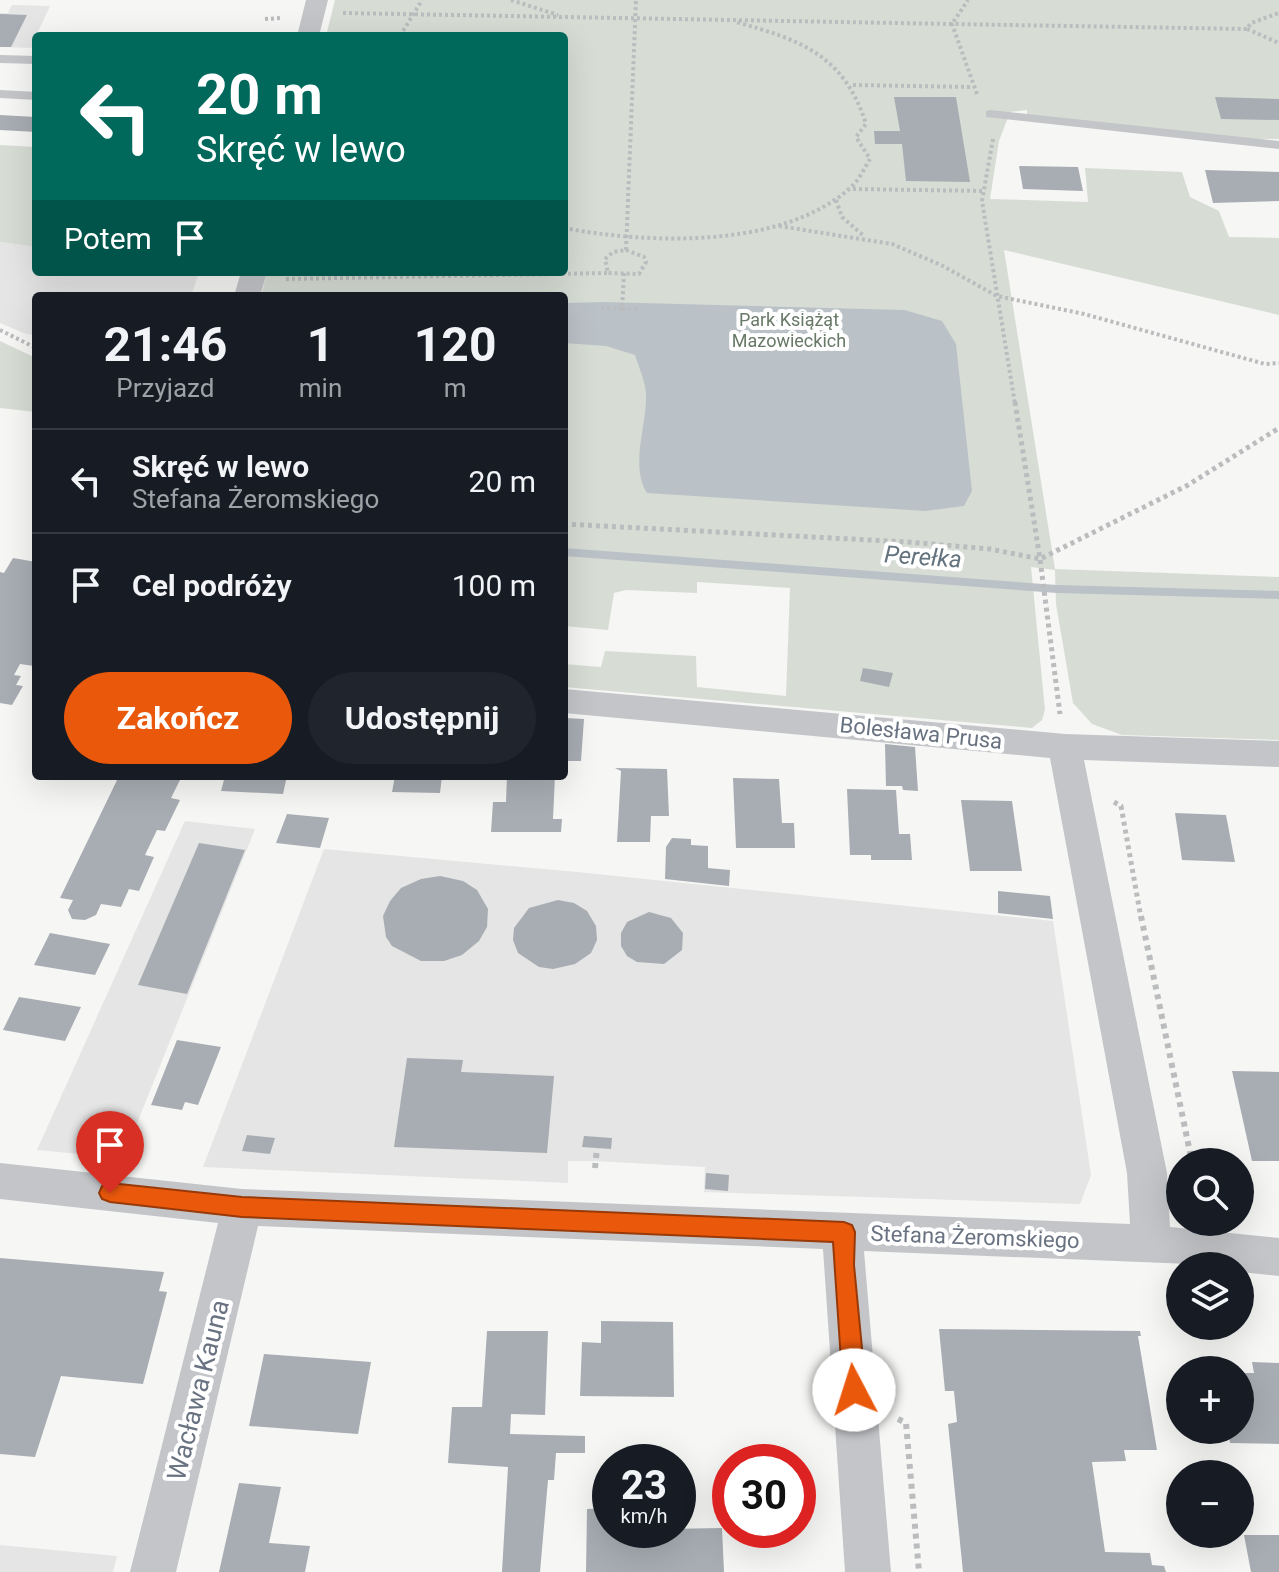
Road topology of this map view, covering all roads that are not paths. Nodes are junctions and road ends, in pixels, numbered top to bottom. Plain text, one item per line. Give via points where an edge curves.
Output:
1 (315, 6) edge
2 (309, 32) edge
3 (0, 59) edge
4 (32, 60) edge
5 (0, 94) edge
6 (32, 96) edge
7 (990, 114) road end
8 (1279, 145) edge
9 (568, 701) edge
10 (1065, 747) junction
11 (1279, 754) edge
12 (0, 1181) edge
13 (242, 1207) junction
14 (844, 1232) junction
15 (1151, 1244) junction
16 (1279, 1257) edge
17 (153, 1572) edge
18 (868, 1572) edge

1 - 2 street
3 - 4 lane
5 - 6 lane
7 - 8 lane
9 - 10 street, Bolesława Prusa
10 - 11 street, Bolesława Prusa
10 - 15 street via 1147,1173
12 - 13 street, Stefana Żeromskiego
13 - 14 street, Stefana Żeromskiego
13 - 17 street, Wacława Kauna
14 - 15 street, Stefana Żeromskiego
14 - 18 street
15 - 16 street, Stefana Żeromskiego

